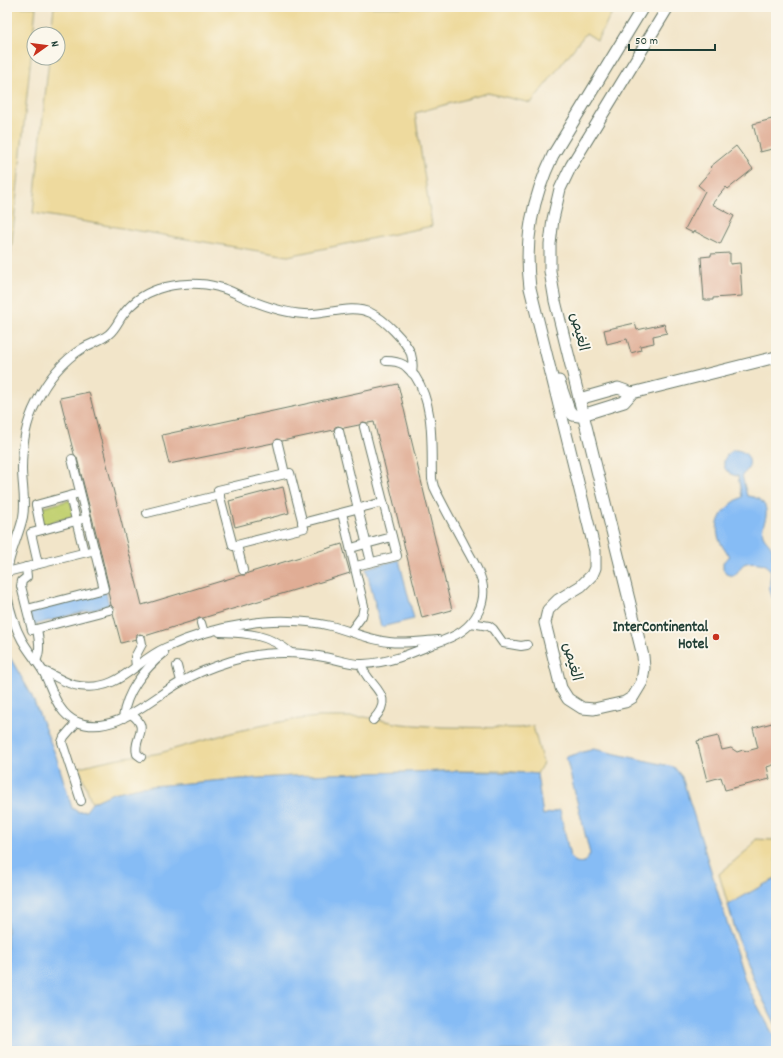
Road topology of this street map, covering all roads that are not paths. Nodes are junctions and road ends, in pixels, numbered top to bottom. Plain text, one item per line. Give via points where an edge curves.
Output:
1 (643, 7) edge
2 (668, 7) edge
3 (776, 357) edge
4 (386, 361) dead end
5 (412, 373) junction
6 (551, 374) junction
7 (632, 393) junction
8 (579, 399) junction
9 (583, 415) junction
10 (364, 427) dead end
11 (339, 431) dead end
12 (278, 444) dead end
13 (72, 460) dead end
14 (285, 474) junction
15 (80, 493) junction
16 (220, 495) junction
17 (70, 496) junction
18 (383, 502) junction
19 (358, 509) junction
20 (147, 513) dead end
21 (342, 513) junction
22 (87, 518) junction
23 (77, 521) junction
24 (302, 524) junction
25 (41, 530) junction
26 (91, 535) junction
27 (81, 537) junction
28 (392, 537) junction
29 (366, 544) junction
30 (237, 545) junction
31 (351, 548) junction
32 (95, 550) junction
33 (84, 552) junction
34 (371, 562) junction
35 (38, 564) junction
36 (356, 566) junction
37 (26, 567) junction
38 (243, 570) dead end
39 (7, 572) edge
40 (7, 595) edge
41 (27, 609) junction
42 (109, 610) dead end
43 (201, 623) dead end
44 (471, 623) junction
45 (37, 629) junction
46 (351, 631) junction
47 (207, 633) junction
48 (141, 640) dead end
49 (445, 640) junction
50 (173, 644) junction
51 (527, 645) dead end
52 (291, 652) junction
53 (36, 661) junction
54 (361, 664) junction
55 (177, 666) dead end
56 (135, 667) junction
57 (43, 671) junction
58 (140, 677) junction
59 (182, 681) junction
60 (127, 716) junction
61 (373, 720) dead end
62 (77, 722) junction
63 (141, 757) dead end
64 (81, 801) dead end

1 - 6 street, الغيص via 553,155 542,178 532,213 528,245 530,288
2 - 8 street, الغيص via 571,166 560,189 553,219 550,270
3 - 7 street
4 - 5 street via 405,365
5 - 39 street via 412,356 409,350 378,317 363,310 306,314 292,312 275,309 229,290 208,285 176,285 147,294 126,310 110,333 77,352 61,365 35,404 22,454 23,517
5 - 44 street via 420,384 430,421 434,487 481,579 482,604
6 - 9 street via 560,382 572,414
6 - 9 street, الغيص via 595,551 595,568 581,586 558,600 548,610 545,623 561,688 574,703 582,708 594,709 625,702 633,697 642,682 644,668
7 - 8 street via 618,388
7 - 9 street via 624,402
8 - 9 street, الغيص
10 - 18 street
11 - 19 street
12 - 14 street
13 - 15 street
14 - 16 street via 218,490
14 - 24 street via 290,472
15 - 17 street
15 - 22 street
16 - 20 street
16 - 30 street via 232,546
17 - 23 street
17 - 25 street via 36,505
18 - 19 street
18 - 28 street
19 - 21 street
19 - 29 street
21 - 24 street
21 - 31 street
22 - 23 street
22 - 26 street
23 - 25 street
23 - 27 street
24 - 30 street via 304,528
25 - 35 street via 31,533
26 - 27 street
26 - 32 street
27 - 33 street
28 - 29 street
28 - 34 street via 397,556
29 - 31 street
29 - 34 street
30 - 38 street
31 - 36 street
32 - 33 street
32 - 41 street via 104,589
33 - 35 street
34 - 36 street
35 - 37 street
36 - 46 street via 364,606 362,616
37 - 39 street
37 - 41 street via 27,577 21,586
40 - 53 street via 21,639
41 - 45 street via 32,630
42 - 45 street
43 - 47 street
44 - 49 street via 462,632
44 - 51 street via 489,626 503,643
45 - 53 street via 40,647
46 - 47 street via 329,625 280,622 248,623
46 - 49 street via 388,642
47 - 50 street
47 - 52 street via 239,632 264,637
48 - 56 street via 142,644 135,657
49 - 54 street via 393,660
50 - 56 street
50 - 58 street via 148,666
52 - 54 street
52 - 59 street via 263,654 232,661
53 - 57 street
54 - 61 street via 366,677 380,692 382,698 380,710
55 - 59 street
56 - 57 street via 122,678 101,686 68,683
56 - 58 street
57 - 62 street via 57,704
58 - 60 street via 129,696
59 - 60 street
60 - 62 street via 116,722 99,725
60 - 63 street via 138,721 141,729 136,744 137,754
62 - 64 street via 62,742

